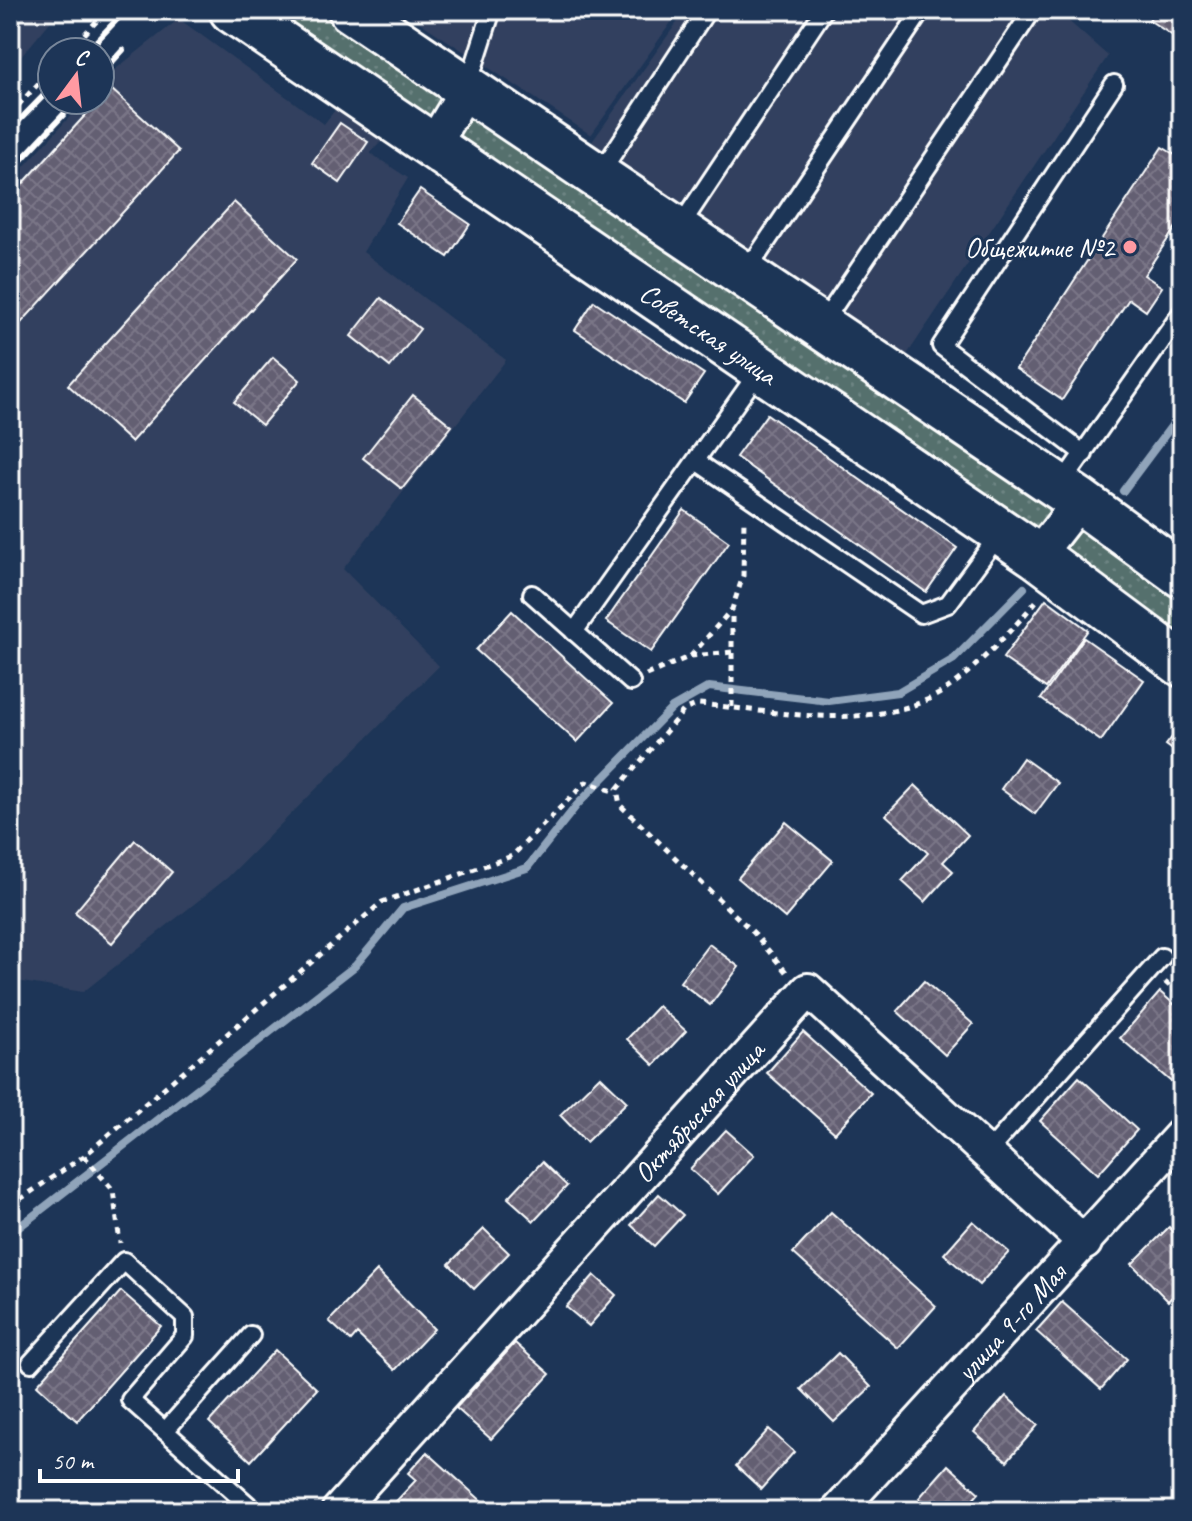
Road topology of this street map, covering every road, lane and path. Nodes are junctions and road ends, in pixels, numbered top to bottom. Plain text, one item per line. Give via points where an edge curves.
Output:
1 (107, 10) edge
2 (232, 10) edge
3 (351, 10) edge
4 (492, 10) edge
5 (707, 10) edge
6 (824, 10) edge
7 (922, 10) edge
8 (1033, 10) edge
9 (83, 36) edge
10 (1114, 84) dead end
11 (36, 86) edge
12 (466, 90) junction
13 (10, 114) edge
14 (433, 145) junction
15 (599, 175) junction
16 (678, 230) junction
17 (744, 275) junction
18 (1182, 312) edge
19 (821, 326) junction
20 (760, 370) junction
21 (696, 461) junction
22 (1074, 481) junction
23 (741, 492) junction
24 (1001, 531) junction
25 (1049, 564) junction
26 (1182, 575) edge
27 (532, 594) dead end
28 (732, 609) junction
29 (574, 632) junction
30 (733, 652) junction
31 (691, 656) junction
32 (1182, 664) edge
33 (631, 682) joint
34 (732, 707) junction
35 (616, 792) junction
36 (1162, 957) dead end
37 (801, 997) junction
38 (1182, 1134) edge
39 (986, 1154) junction
40 (84, 1156) junction
41 (10, 1206) edge
42 (119, 1234) dead end
43 (1085, 1243) junction
44 (251, 1335) dead end
45 (31, 1363) dead end
46 (165, 1431) junction
47 (255, 1511) edge
48 (338, 1511) edge
49 (838, 1511) edge

1 - 9 path
2 - 14 main road, Советская улица
3 - 12 main road
4 - 12 lane
5 - 15 lane
6 - 16 lane
7 - 17 lane
8 - 19 lane
10 - 22 lane via 941,346
11 - 13 path
12 - 14 street
12 - 15 main road
14 - 20 main road, Советская улица
15 - 16 main road
16 - 17 main road
17 - 19 main road
18 - 22 lane
19 - 22 main road
20 - 21 lane
20 - 24 main road, Советская улица
21 - 23 lane
21 - 29 lane
22 - 25 street
22 - 26 main road
23 - 24 lane via 921,614 948,604
23 - 28 path via 743,576
24 - 25 main road, Советская улица
25 - 32 main road, Советская улица
25 - 34 path via 1011,632 937,695 900,709 830,716
27 - 29 lane
28 - 30 path
28 - 31 path
29 - 33 lane
30 - 31 path
30 - 34 path
31 - 33 path
34 - 35 path via 699,704 684,710
35 - 37 path via 620,805 754,933
35 - 40 path via 586,782 512,856 382,902
36 - 39 lane
37 - 39 street via 808,990
37 - 48 street, Октябрьская улица
38 - 43 street, улица 9-го Мая
39 - 43 street
40 - 41 path
40 - 42 path via 113,1190
43 - 49 street, улица 9-го Мая
44 - 46 lane
45 - 46 lane via 124,1261 185,1317 185,1336 130,1400
46 - 47 lane

